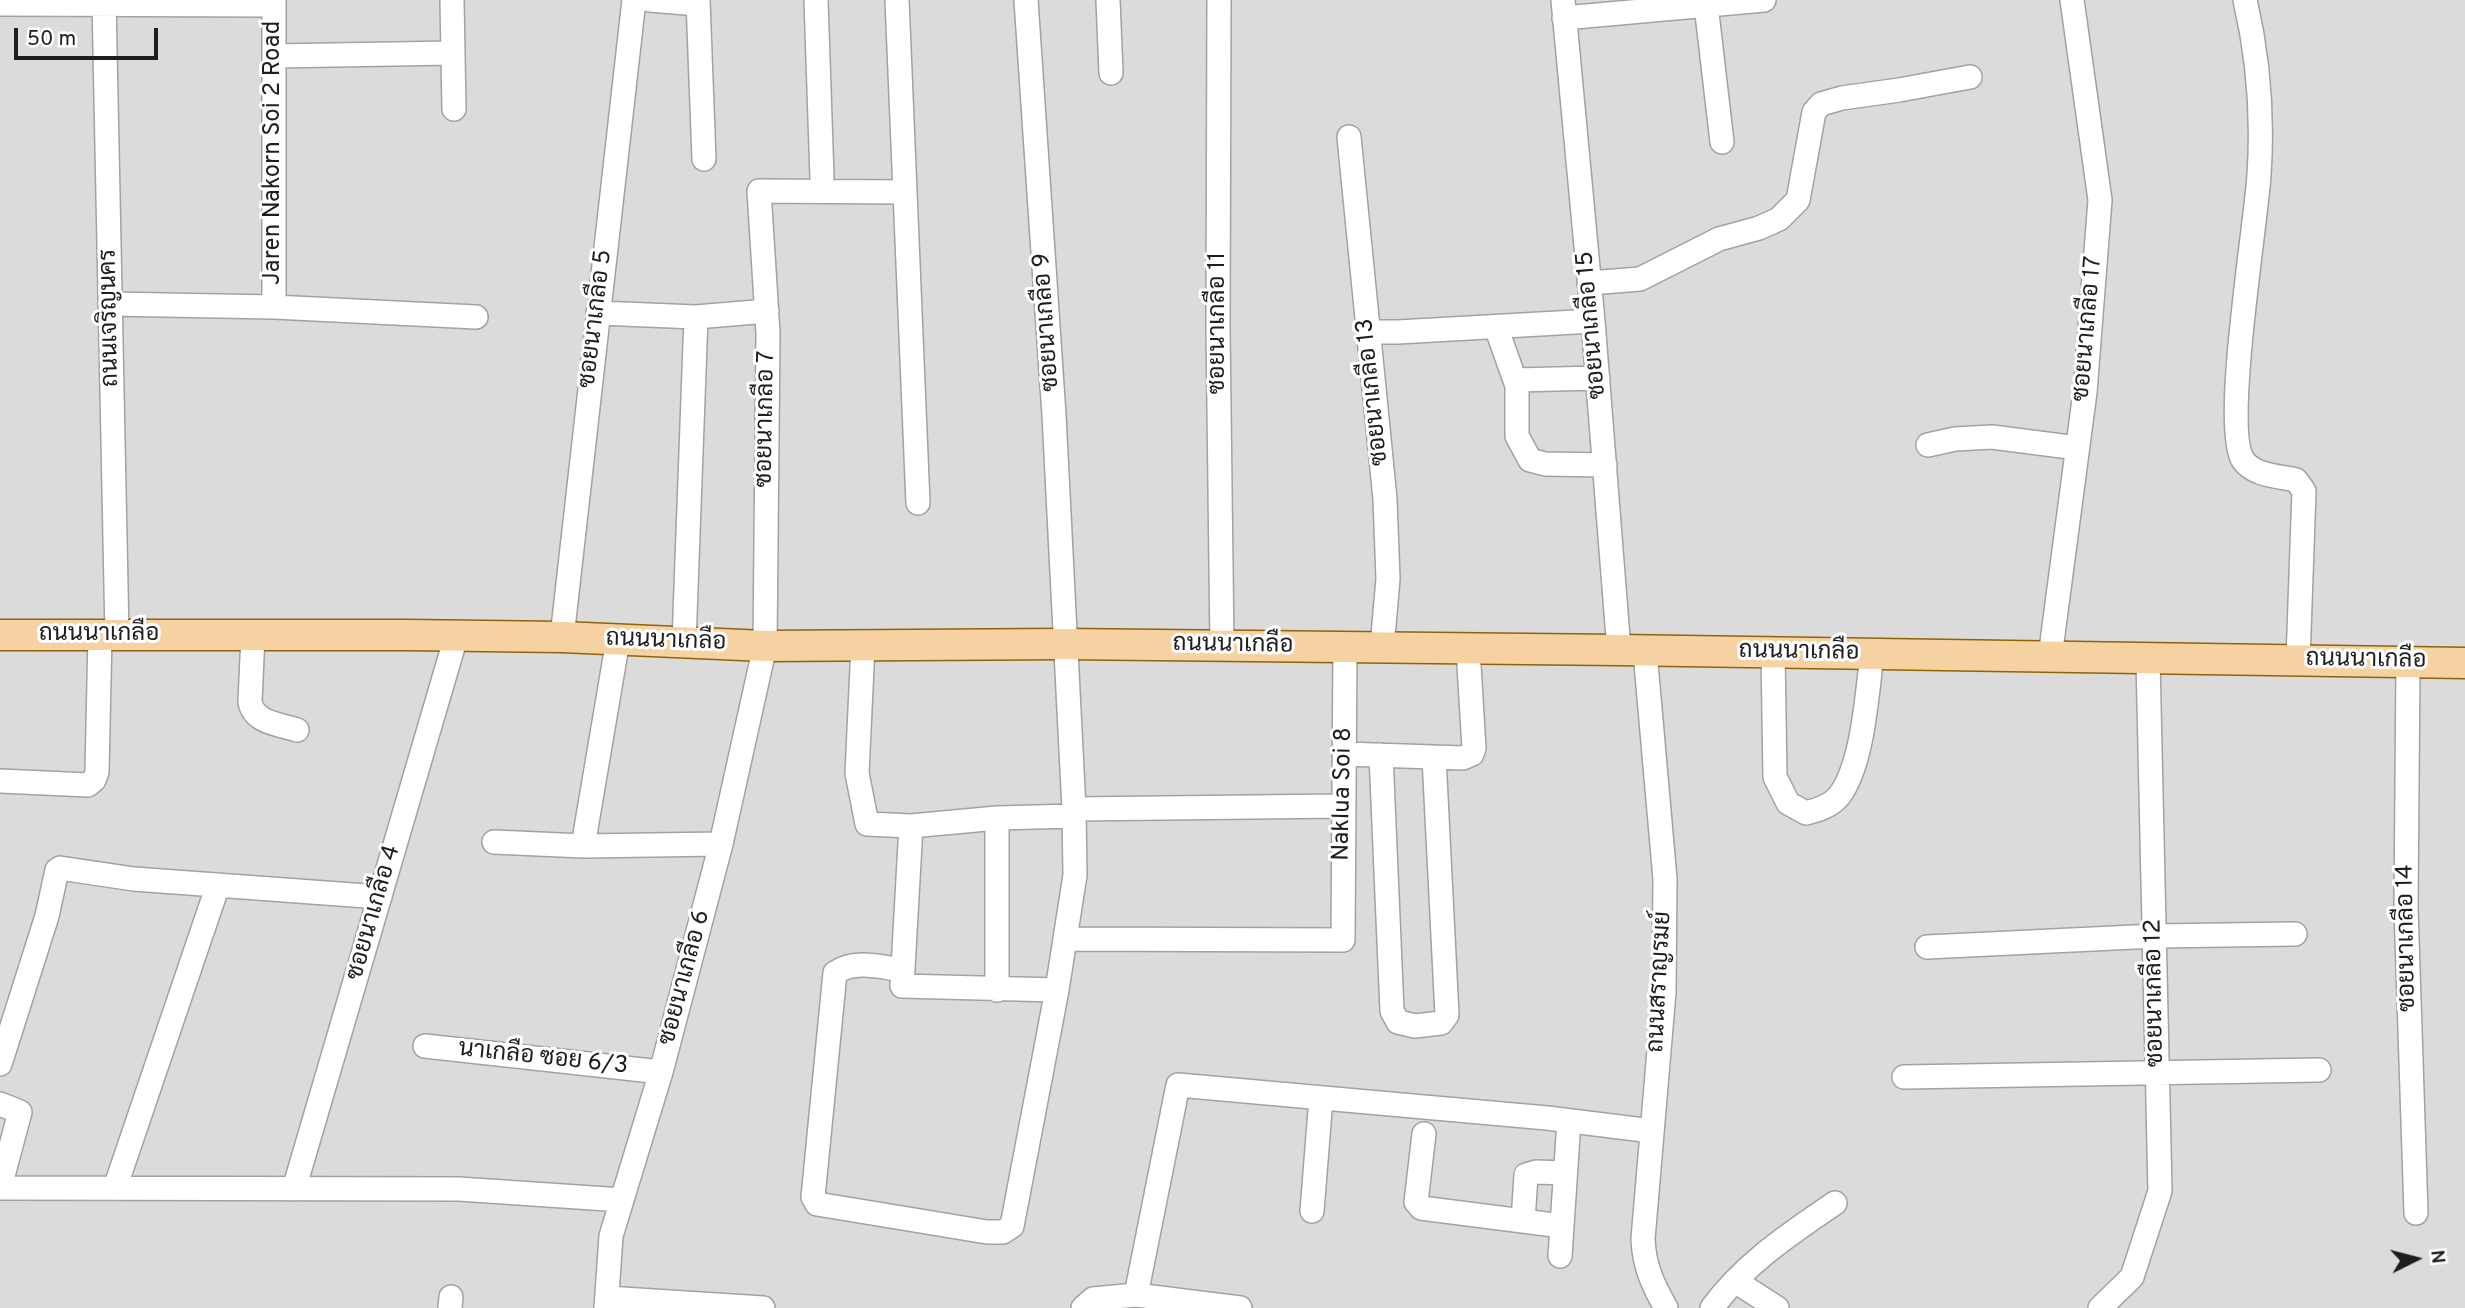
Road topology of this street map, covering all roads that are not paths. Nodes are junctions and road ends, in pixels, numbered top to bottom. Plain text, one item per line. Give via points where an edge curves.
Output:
1 (452, 0) edge
2 (634, 0) edge
3 (650, 0) edge
4 (816, 0) edge
5 (897, 0) edge
6 (1026, 0) edge
7 (1108, 0) edge
8 (1219, 0) edge
9 (1764, 0) edge
10 (2072, 0) edge
11 (2245, 0) edge
12 (104, 2) edge
13 (698, 2) edge
14 (274, 3) edge
15 (0, 4) edge
16 (1706, 5) junction
17 (1563, 9) edge
18 (453, 53) junction
19 (274, 56) junction
20 (1111, 73) dead end
21 (1970, 77) dead end
22 (454, 109) dead end
23 (1349, 137) dead end
24 (1723, 142) dead end
25 (704, 159) dead end
26 (822, 178) dead end
27 (905, 192) junction
28 (1590, 283) junction
29 (110, 304) junction
30 (274, 307) junction
31 (766, 310) junction
32 (597, 313) junction
33 (476, 317) dead end
34 (696, 317) junction
35 (1594, 321) junction
36 (1496, 327) junction
37 (1368, 332) junction
38 (1598, 378) junction
39 (1515, 380) junction
40 (1928, 445) dead end
41 (2077, 448) junction
42 (1605, 465) junction
43 (918, 503) dead end
44 (0, 635) edge
45 (109, 635) junction
46 (253, 635) junction
47 (456, 637) junction
48 (562, 637) junction
49 (618, 640) junction
50 (684, 642) junction
51 (1065, 644) junction
52 (765, 646) junction
53 (863, 646) junction
54 (1222, 646) junction
55 (1381, 647) junction
56 (1345, 648) junction
57 (1468, 649) junction
58 (1632, 651) junction
59 (1773, 653) junction
60 (1872, 654) junction
61 (2050, 657) junction
62 (2148, 660) junction
63 (2298, 660) junction
64 (2408, 663) junction
65 (2465, 663) edge
66 (297, 730) dead end
67 (1344, 754) junction
68 (1381, 755) junction
69 (1434, 757) junction
70 (0, 781) edge
71 (1343, 806) junction
72 (1074, 812) junction
73 (997, 818) junction
74 (911, 826) junction
75 (494, 842) dead end
76 (721, 844) junction
77 (583, 845) junction
78 (218, 885) junction
79 (380, 897) junction
80 (2295, 934) dead end
81 (2155, 936) junction
82 (1065, 939) junction
83 (1927, 947) dead end
84 (903, 970) junction
85 (997, 990) junction
86 (1057, 990) junction
87 (425, 1046) dead end
88 (0, 1064) edge
89 (2319, 1070) dead end
90 (661, 1072) junction
91 (2157, 1074) junction
92 (1903, 1077) dead end
93 (1321, 1098) junction
94 (0, 1104) edge
95 (1569, 1121) junction
96 (1652, 1131) junction
97 (1424, 1134) dead end
98 (1565, 1173) junction
99 (0, 1187) edge
100 (115, 1188) junction
101 (294, 1188) junction
102 (622, 1200) junction
103 (1835, 1203) dead end
104 (1312, 1211) dead end
105 (2416, 1213) dead end
106 (1523, 1221) junction
107 (1562, 1226) junction
108 (1560, 1256) dead end
109 (1735, 1281) junction
110 (1136, 1295) junction
111 (607, 1303) edge
112 (763, 1308) edge
113 (1083, 1308) edge
114 (1240, 1308) edge
115 (1666, 1308) edge
116 (1712, 1308) edge
117 (1777, 1308) edge
118 (2100, 1308) edge

1 - 18 street
2 - 32 street, ซอยนาเกลือ 5
3 - 13 street
4 - 26 street
5 - 27 street
6 - 51 street, ซอยนาเกลือ 9
7 - 20 street
8 - 54 street, ซอยนาเกลือ 11
9 - 16 street
10 - 41 street, ซอยนาเกลือ 17 via 2100,200
11 - 63 street via 2254,40 2259,173 2236,396 2236,442 2253,470 2296,480 2304,491
12 - 14 street
12 - 15 street
12 - 29 street, ถนนเจริญนคร
13 - 25 street
14 - 19 street, Jaren Nakorn Soi 2 Road
16 - 17 street
16 - 24 street
17 - 28 street, ซอยนาเกลือ 15
18 - 19 street
18 - 22 street
19 - 30 street, Jaren Nakorn Soi 2 Road
21 - 28 street via 1821,104 1814,112 1798,201 1779,219 1719,239 1640,279
23 - 37 street, ซอยนาเกลือ 13
27 - 31 street, ซอยนาเกลือ 7 via 759,191
27 - 43 street
28 - 35 street, ซอยนาเกลือ 15
29 - 30 street
29 - 45 street, ถนนเจริญนคร
30 - 33 street
31 - 34 street
31 - 52 street, ซอยนาเกลือ 7
32 - 34 street
32 - 48 street, ซอยนาเกลือ 5
34 - 50 street
35 - 36 street
35 - 38 street, ซอยนาเกลือ 15
36 - 37 street
36 - 39 street
37 - 55 street, ซอยนาเกลือ 13 via 1388,579
38 - 39 street
38 - 42 street, ซอยนาเกลือ 15
39 - 42 street via 1517,436 1530,460
40 - 41 street via 1992,436
41 - 61 street, ซอยนาเกลือ 17
42 - 58 street, ซอยนาเกลือ 15
44 - 45 main road, ถนนนาเกลือ
45 - 46 main road, ถนนนาเกลือ
45 - 70 street, ถนนเจริญนคร via 94,780 88,785
46 - 47 main road, ถนนนาเกลือ
46 - 66 street via 252,710 261,719
47 - 48 main road, ถนนนาเกลือ
47 - 79 street, ซอยนาเกลือ 4
48 - 49 main road, ถนนนาเกลือ
49 - 50 main road, ถนนนาเกลือ
49 - 77 street
50 - 52 main road, ถนนนาเกลือ
51 - 53 main road, ถนนนาเกลือ
51 - 54 main road, ถนนนาเกลือ
51 - 72 street, ซอยนาเกลือ 9
52 - 53 main road, ถนนนาเกลือ
52 - 76 street, ซอยนาเกลือ 6
53 - 74 street via 857,773 867,824
54 - 56 main road, ถนนนาเกลือ
55 - 56 main road, ถนนนาเกลือ
55 - 57 main road, ถนนนาเกลือ
56 - 67 street, Naklua Soi 8
57 - 58 main road, ถนนนาเกลือ
57 - 69 street via 1474,748 1464,758
58 - 59 main road, ถนนนาเกลือ
58 - 96 street, ถนนสราญรมย์ via 1665,879 1664,992
59 - 60 main road, ถนนนาเกลือ
59 - 60 street via 1776,777 1788,803 1806,813 1838,797 1848,779 1858,749
60 - 61 main road, ถนนนาเกลือ
61 - 62 main road, ถนนนาเกลือ
62 - 63 main road, ถนนนาเกลือ
62 - 81 street, ซอยนาเกลือ 12
63 - 64 main road, ถนนนาเกลือ
64 - 65 main road, ถนนนาเกลือ
64 - 105 street, ซอยนาเกลือ 14 via 2406,908
67 - 68 street
67 - 71 street, Naklua Soi 8
68 - 69 street
68 - 69 street via 1392,1011 1398,1022 1415,1026 1441,1023 1447,1015
71 - 72 street
71 - 82 street, Naklua Soi 8 via 1343,940
72 - 73 street
72 - 82 street, ซอยนาเกลือ 9 via 1075,875
73 - 74 street
73 - 85 street
74 - 84 street
75 - 77 street
76 - 77 street
76 - 90 street, ซอยนาเกลือ 6
78 - 79 street
78 - 88 street via 57,870
78 - 100 street
79 - 101 street, ซอยนาเกลือ 4
80 - 81 street
81 - 83 street
81 - 91 street, ซอยนาเกลือ 12
82 - 86 street, ซอยนาเกลือ 9
84 - 85 street via 902,986
84 - 86 street, ซอยนาเกลือ 9 via 846,965 835,973 813,1189 817,1203 988,1232 1003,1232 1012,1226
85 - 86 street
87 - 90 street, นาเกลือ ซอย 6/3
89 - 91 street
90 - 102 street, ซอยนาเกลือ 6
91 - 92 street
91 - 118 street, ซอยนาเกลือ 12 via 2160,1191 2132,1277
93 - 95 street
93 - 104 street
93 - 110 street via 1178,1085
94 - 99 street via 20,1112
95 - 96 street
95 - 98 street
96 - 115 street, ถนนสราญรมย์ via 1644,1260
97 - 106 street via 1417,1205
98 - 106 street via 1527,1175
98 - 107 street
99 - 100 street
100 - 101 street
101 - 102 street via 459,1189
102 - 111 street, ซอยนาเกลือ 6 via 611,1236
103 - 109 street via 1764,1253
106 - 107 street
107 - 108 street
109 - 116 street
109 - 117 street
110 - 113 street via 1093,1299
110 - 114 street
111 - 112 street

